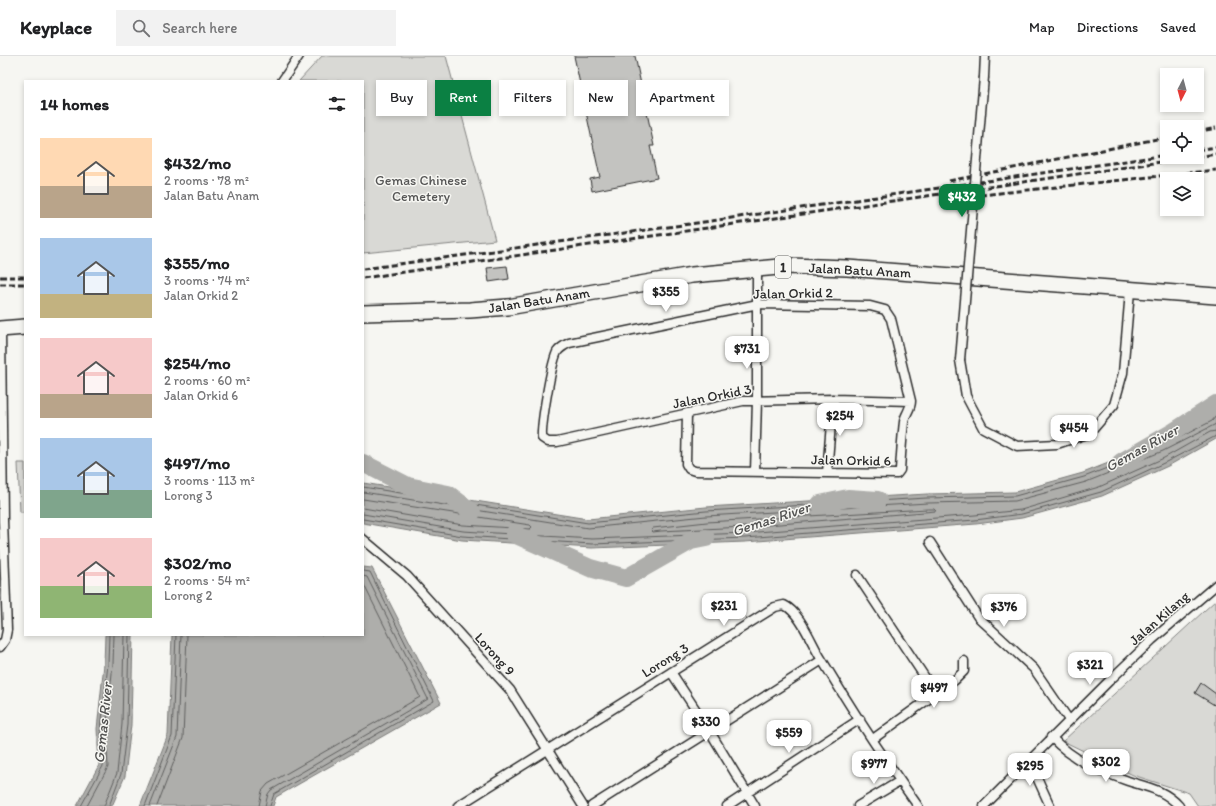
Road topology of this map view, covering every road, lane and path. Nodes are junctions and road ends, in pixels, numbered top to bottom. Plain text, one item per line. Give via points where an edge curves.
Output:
1 (300, 56) edge
2 (985, 56) edge
3 (283, 80) edge
4 (757, 269) junction
5 (1130, 291) junction
6 (1210, 296) edge
7 (758, 304) junction
8 (364, 313) edge
9 (24, 327) edge
10 (0, 329) edge
11 (833, 399) junction
12 (757, 400) junction
13 (911, 401) junction
14 (688, 413) junction
15 (544, 440) joint
16 (755, 472) junction
17 (827, 473) junction
18 (2, 522) edge
19 (364, 540) edge
20 (930, 542) dead end
21 (857, 575) dead end
22 (1216, 585) edge
23 (0, 647) edge
24 (822, 660) junction
25 (964, 661) dead end
26 (671, 672) junction
27 (936, 694) junction
28 (860, 719) junction
29 (1069, 720) junction
30 (709, 730) junction
31 (1051, 737) junction
32 (873, 738) junction
33 (548, 748) junction
34 (1029, 760) junction
35 (900, 781) junction
36 (747, 794) junction
37 (458, 806) edge
38 (583, 806) edge
39 (592, 806) edge
40 (728, 806) edge
41 (755, 806) edge
42 (858, 806) edge
43 (918, 806) edge
44 (984, 806) edge
45 (1050, 806) edge
46 (1179, 806) edge

1 - 3 street
2 - 5 street, bridge via 960,360 966,396 983,428 1017,446 1056,444 1090,433 1114,405 1123,373
4 - 5 highway, Jalan Batu Anam / 1 via 790,266 847,268
4 - 7 street
4 - 8 highway, Jalan Batu Anam / 1 via 692,275 508,307
5 - 6 highway, Jalan Batu Anam / 1
7 - 12 street
7 - 13 street, Jalan Orkid 2 via 870,306 885,310 891,319
7 - 15 street, Jalan Orkid 2 via 563,346 555,359 542,435
9 - 10 highway
10 - 18 street
11 - 12 street, Jalan Orkid 3
11 - 13 street, Jalan Orkid 3
11 - 17 street
12 - 14 street, Jalan Orkid 3
12 - 16 street
13 - 17 street, Jalan Orkid 6 via 904,421 898,474
14 - 15 street, Jalan Orkid 3 via 557,442
14 - 16 street, Jalan Orkid 6 via 685,457 689,469 701,472
16 - 17 street, Jalan Orkid 6
18 - 23 street via 8,630
19 - 33 street, Lorong 9 via 407,576 510,690
20 - 29 street via 978,617 1034,668
21 - 27 street
22 - 29 street, Jalan Kilang via 1152,640
24 - 26 street, Lorong 3 via 795,614 789,607 780,605
24 - 28 street, Lorong 3
24 - 30 street
25 - 27 street via 964,671
26 - 30 street
26 - 33 street, Lorong 3
27 - 32 street
28 - 32 street, Lorong 3
28 - 36 street
29 - 31 street, Jalan Kilang
30 - 36 street
30 - 39 street
31 - 34 street, Jalan Kilang
31 - 46 street via 1066,752 1079,760 1170,796
32 - 35 street, Lorong 3
33 - 37 street, Lorong 3
33 - 38 street, Lorong 9
34 - 44 street, Jalan Kilang
34 - 45 street
35 - 42 street
35 - 43 street, Lorong 3
36 - 40 street
36 - 41 street

